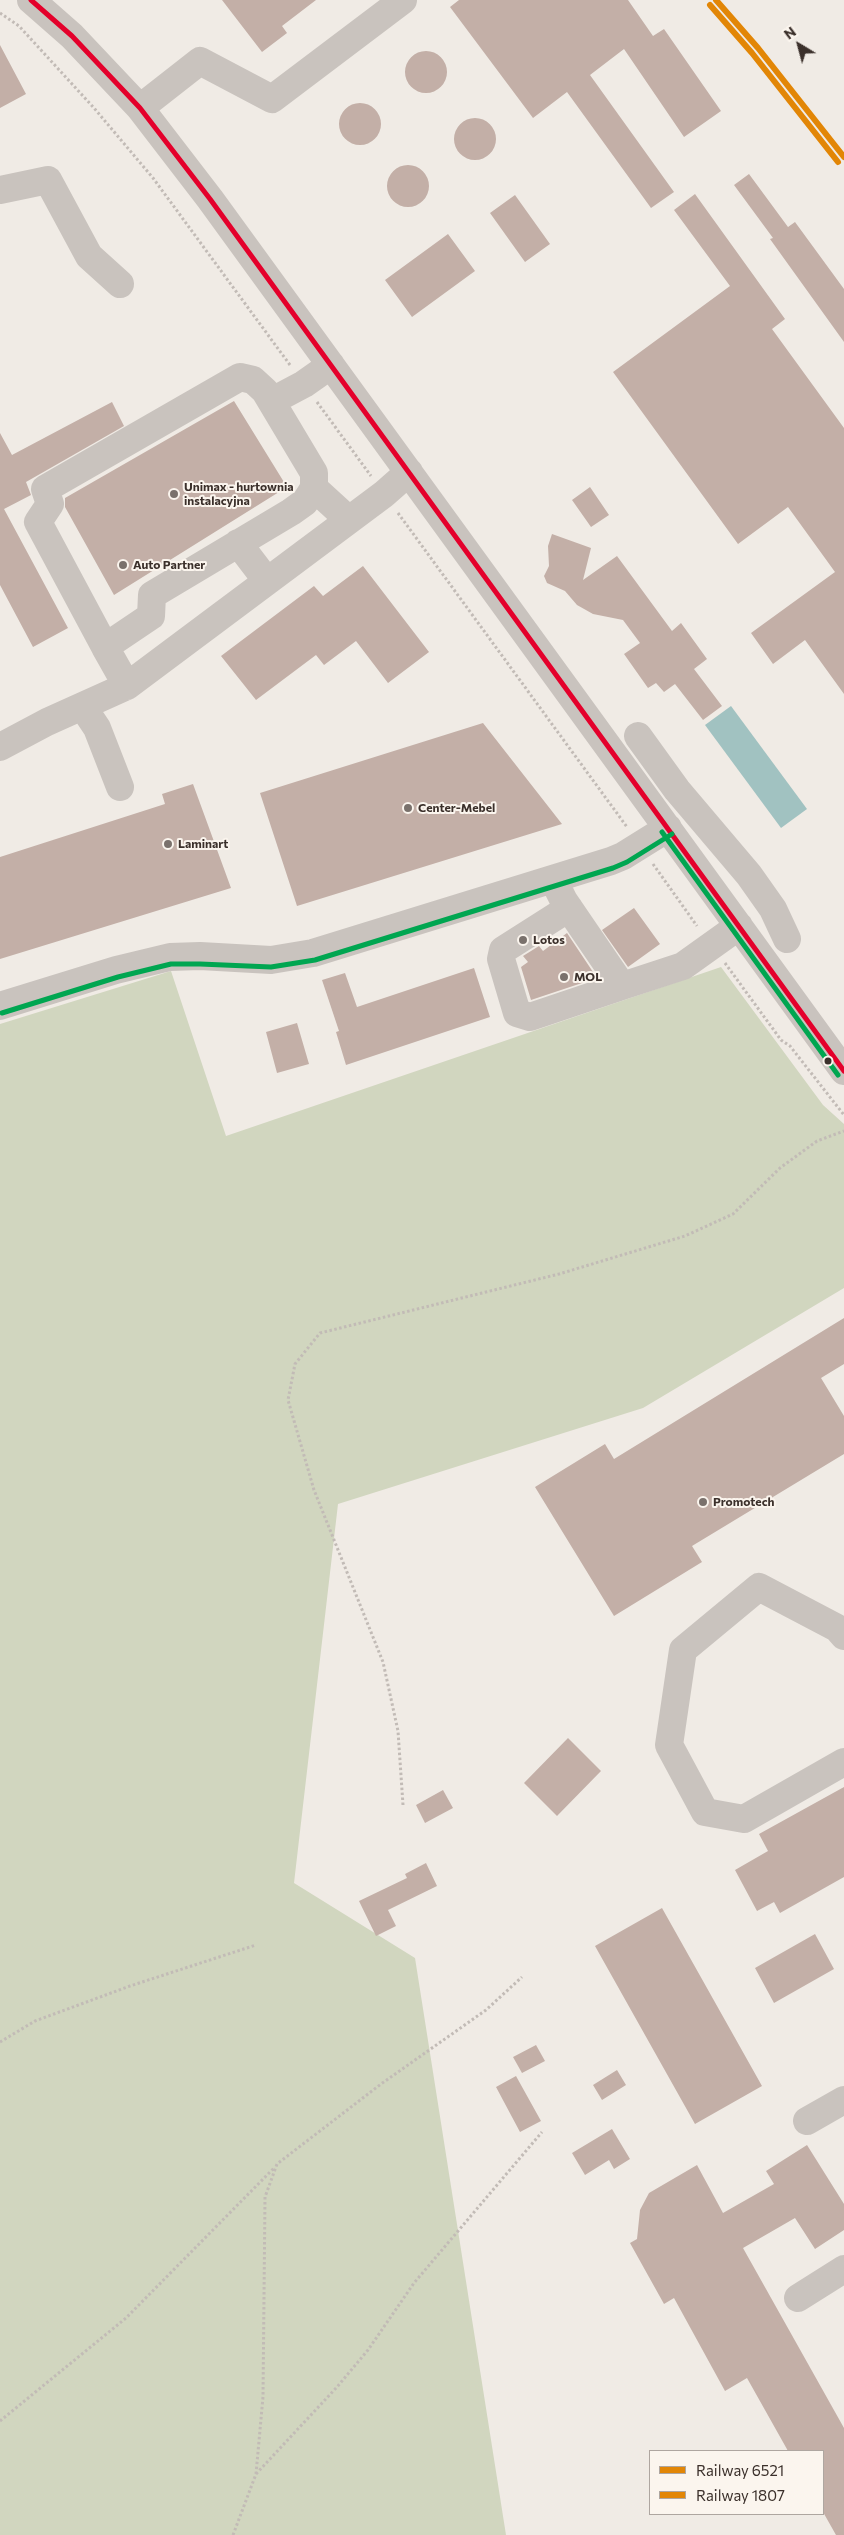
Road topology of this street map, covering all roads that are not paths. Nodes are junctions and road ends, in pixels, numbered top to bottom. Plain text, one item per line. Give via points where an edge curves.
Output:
1 (31, 0) edge
2 (403, 0) edge
3 (140, 108) junction
4 (0, 190) edge
5 (120, 284) dead end
6 (331, 365) junction
7 (272, 402) junction
8 (409, 472) junction
9 (314, 488) junction
10 (349, 520) junction
11 (238, 544) junction
12 (267, 581) junction
13 (105, 647) junction
14 (127, 686) junction
15 (83, 707) junction
16 (638, 736) dead end
17 (0, 747) edge
18 (120, 787) dead end
19 (668, 828) junction
20 (553, 879) junction
21 (569, 908) junction
22 (739, 926) junction
23 (788, 939) dead end
24 (622, 986) junction
25 (0, 1006) edge
26 (844, 1072) edge
27 (844, 1636) edge
28 (844, 1762) edge
29 (844, 2100) edge
30 (807, 2121) dead end
31 (844, 2269) edge
32 (798, 2298) dead end

1 - 3 street via 72,36
2 - 3 street via 272,99 200,62
3 - 6 street
4 - 5 street via 48,180 89,256
6 - 7 street
6 - 8 street
7 - 9 street via 314,473
7 - 13 street via 253,380 240,378 45,489 50,504 38,522
8 - 10 street
8 - 19 street
9 - 10 street
9 - 11 street via 305,502
10 - 12 street
11 - 12 street
11 - 13 street via 152,595 151,616
12 - 14 street
13 - 14 street
14 - 15 street
15 - 17 street
15 - 18 street via 98,728
16 - 23 street via 677,790 750,874
19 - 20 street via 624,856
19 - 22 street
20 - 21 street
20 - 25 street via 300,956 271,960 170,957
21 - 24 street
21 - 24 street via 503,950 501,959 517,1013 530,1016
22 - 24 street via 683,966
22 - 26 street
27 - 28 street via 838,1628 759,1587 683,1650 669,1745 705,1812 744,1819
29 - 30 street
31 - 32 street

